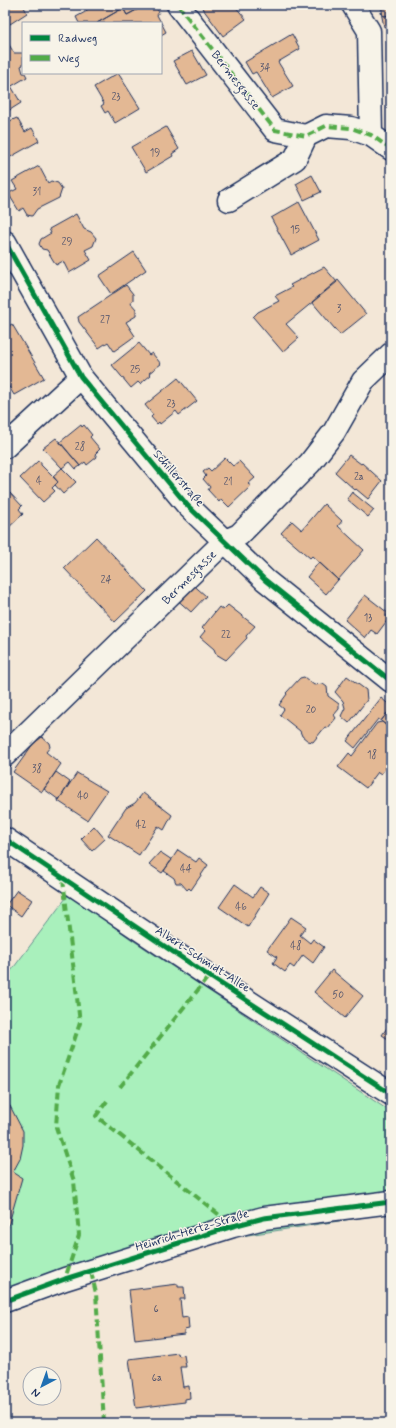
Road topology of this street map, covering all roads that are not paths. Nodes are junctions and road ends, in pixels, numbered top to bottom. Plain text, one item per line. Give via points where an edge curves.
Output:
1 (178, 5) edge
2 (353, 5) edge
3 (371, 135) junction
4 (306, 136) junction
5 (391, 149) edge
6 (229, 200) dead end
7 (5, 242) edge
8 (391, 354) edge
9 (81, 377) junction
10 (5, 447) edge
11 (225, 541) junction
12 (391, 681) edge
13 (5, 755) edge
14 (5, 839) edge
15 (391, 1094) edge
16 (391, 1202) edge
17 (5, 1301) edge

1 - 4 street, Bermesgasse via 275,130
2 - 3 street via 369,31
3 - 4 street via 351,128 326,126
3 - 5 street
4 - 6 street via 295,159
7 - 9 street, Schillerstraße
8 - 11 street, Bermesgasse via 364,381 334,432 310,463 239,535
9 - 10 street
9 - 11 street, Schillerstraße via 188,506
11 - 12 street, Schillerstraße via 265,580
11 - 13 street, Bermesgasse
14 - 15 street, Albert-Schmidt-Allee
16 - 17 street, Heinrich-Hertz-Straße via 264,1218 65,1279

